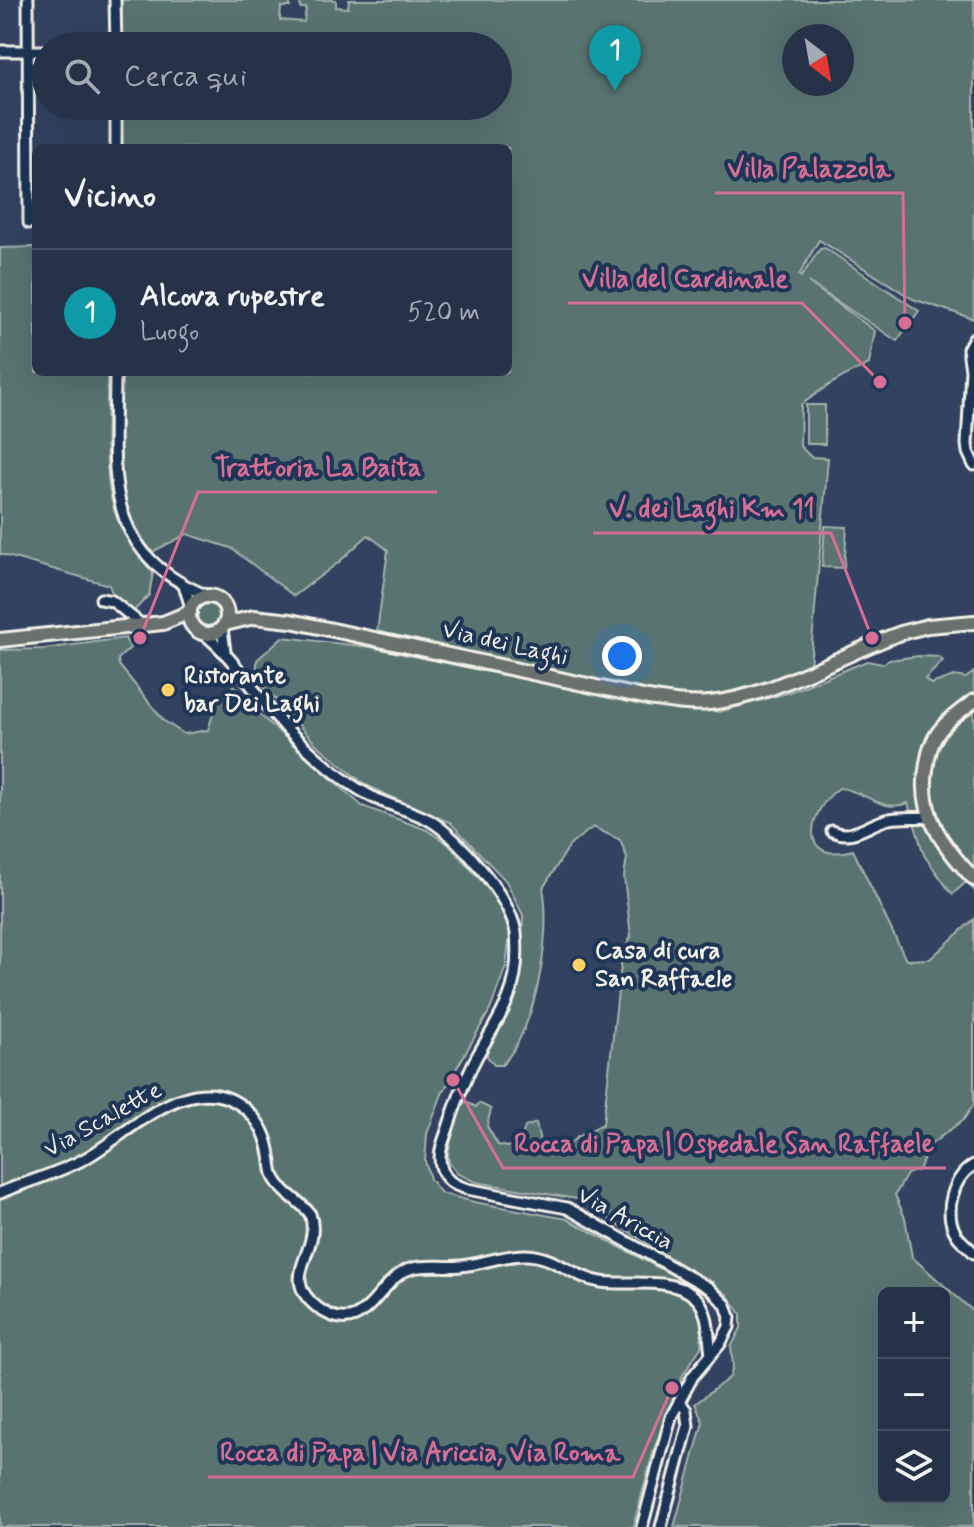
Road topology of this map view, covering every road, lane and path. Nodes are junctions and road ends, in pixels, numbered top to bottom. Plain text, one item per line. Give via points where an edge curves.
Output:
1 (28, 0) edge
2 (115, 0) edge
3 (116, 32) edge
4 (0, 51) edge
5 (29, 52) junction
6 (32, 52) edge
7 (116, 120) edge
8 (116, 144) edge
9 (29, 223) dead end
10 (974, 338) edge
11 (115, 376) edge
12 (974, 465) edge
13 (184, 586) junction
14 (101, 599) dead end
15 (216, 599) junction
16 (191, 609) junction
17 (254, 617) junction
18 (974, 622) edge
19 (163, 623) junction
20 (142, 625) junction
21 (224, 626) junction
22 (200, 632) junction
23 (0, 640) edge
24 (226, 656) junction
25 (974, 701) edge
26 (929, 817) junction
27 (832, 831) dead end
28 (974, 879) edge
29 (974, 1165) edge
30 (0, 1193) edge
31 (973, 1250) edge
32 (711, 1354) junction
33 (679, 1401) junction
34 (668, 1425) junction
35 (682, 1453) junction
36 (661, 1454) junction
37 (642, 1527) edge
38 (661, 1527) edge

1 - 5 street
2 - 3 street
4 - 5 street
5 - 6 street
5 - 9 street
7 - 8 street
10 - 12 street via 968,349 967,444
11 - 13 street via 119,507 146,557
13 - 15 street
13 - 16 street
14 - 20 street via 112,601
15 - 16 main road via 199,599
15 - 17 main road, Via dei Laghi
15 - 21 main road via 226,610
16 - 19 main road
16 - 22 main road via 190,622
17 - 18 main road, Via dei Laghi via 337,629 641,697 695,703 764,689 904,632
17 - 21 main road, Via dei Laghi
19 - 20 main road
19 - 22 main road
20 - 23 main road
21 - 22 main road via 215,633
21 - 24 street
22 - 24 street, Via Ariccia
24 - 32 street, Via Ariccia via 277,719 346,780 448,835 509,911 516,936 514,981 447,1130 440,1159 447,1178 463,1188 572,1210 712,1290 724,1302 730,1322
25 - 26 main road via 945,724 932,745 924,788
26 - 27 street via 886,819 846,835
26 - 28 main road
29 - 31 street via 957,1182 950,1215 956,1234
30 - 32 street, Via Scalette via 76,1163 175,1102 202,1094 219,1096 240,1105 256,1121 276,1181 310,1214 312,1235 300,1285 325,1312 364,1312 392,1279 411,1268 531,1256 597,1281 648,1283 689,1293 703,1309
32 - 33 street, Via Ariccia
33 - 34 street, Via Ariccia
33 - 35 street via 688,1420
34 - 35 street
34 - 36 street, Via Ariccia
35 - 36 street via 672,1449
35 - 38 street
36 - 37 street, Via Ariccia

